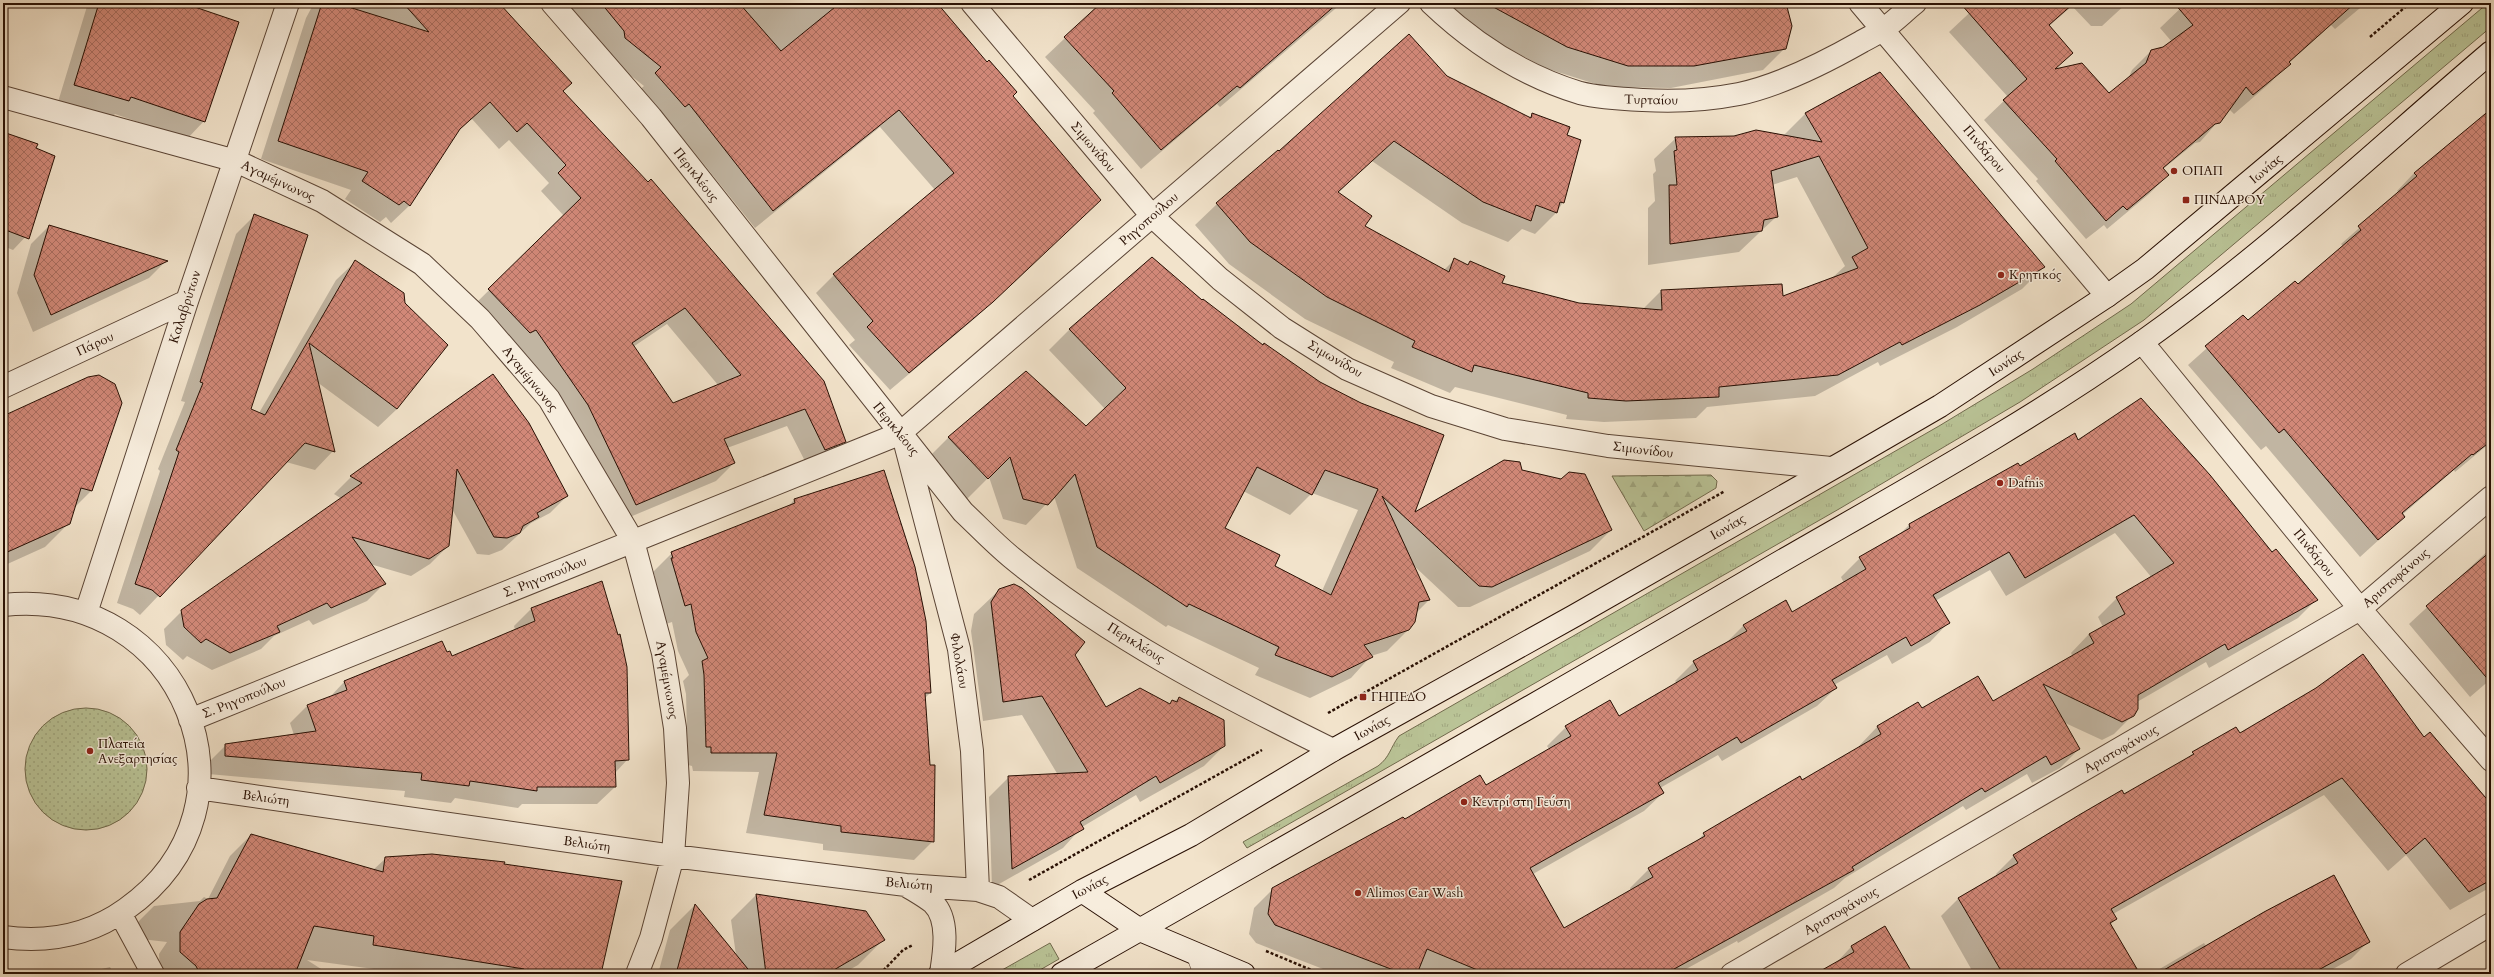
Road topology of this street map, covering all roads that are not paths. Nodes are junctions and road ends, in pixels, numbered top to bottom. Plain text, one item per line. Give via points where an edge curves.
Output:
1 (288, 3) edge
2 (552, 3) edge
3 (972, 3) edge
4 (1399, 3) edge
5 (1431, 3) edge
6 (1860, 3) edge
7 (1915, 3) edge
8 (2462, 3) edge
9 (1884, 29) junction
10 (2491, 52) edge
11 (3, 97) edge
12 (236, 162) junction
13 (1152, 216) junction
14 (2107, 296) junction
15 (187, 301) junction
16 (2142, 342) junction
17 (3, 387) edge
18 (902, 436) junction
19 (1831, 468) junction
20 (2491, 497) edge
21 (633, 541) junction
22 (3, 605) edge
23 (2360, 609) junction
24 (86, 612) junction
25 (190, 720) junction
26 (1333, 750) junction
27 (2491, 760) edge
28 (198, 788) junction
29 (673, 856) junction
30 (906, 885) junction
31 (978, 890) junction
32 (1082, 891) junction
33 (120, 913) junction
34 (1032, 920) junction
35 (2491, 924) edge
36 (1140, 930) junction
37 (3, 937) edge
38 (1193, 952) junction
39 (153, 974) edge
40 (637, 974) edge
41 (941, 974) edge
42 (1062, 974) edge
43 (1201, 974) edge
44 (1244, 974) edge
45 (1732, 974) edge
46 (2407, 974) edge

1 - 12 street, Καλαβρύτων
2 - 18 street, Περικλέους via 651,117
3 - 13 street, Σιμωνίδου
4 - 13 street, Ρηγοπούλου
5 - 9 street, Τυρταίου via 1459,30 1501,58 1580,93 1616,99 1698,99 1740,94 1835,57
6 - 9 street, Πινδάρου
7 - 9 street, Τυρταίου
8 - 14 street, Ιωνίας via 2228,201
9 - 14 street, Πινδάρου
10 - 16 street via 2246,263
11 - 12 street, Αγαμέμνωνος
12 - 15 street, Καλαβρύτων
12 - 21 street, Αγαμέμνωνος via 322,201 422,264 454,294 480,319 549,399
13 - 18 street, Ρηγοπούλου
13 - 19 street, Σιμωνίδου via 1220,279 1282,328 1347,369 1431,406 1505,429 1600,444
14 - 19 street, Ιωνίας via 1940,406
15 - 17 street, Πάρου
15 - 24 street, Καλαβρύτων
16 - 23 street, Πινδάρου
16 - 36 street via 1915,483
18 - 21 street, Σ. Ρηγοπούλου
18 - 26 street, Περικλέους via 963,512 1011,557 1071,603 1201,683
18 - 31 street, Φιλολάου via 959,648 972,751
19 - 26 street, Ιωνίας via 1574,616
20 - 23 street, Αριστοφάνους
21 - 25 street, Σ. Ρηγοπούλου
21 - 29 street, Αγαμέμνωνος via 663,653 675,728 678,783
22 - 24 street via 40,603
23 - 27 street, Πινδάρου
23 - 45 street, Αριστοφάνους
24 - 25 street via 129,635 151,654 179,693
25 - 28 street via 197,749
26 - 32 street, Ιωνίας via 1191,835
28 - 29 street, Βελιώτη
28 - 33 street via 190,825 174,859 157,883
29 - 30 street, Βελιώτη
29 - 40 street, Αγαμέμνωνος via 651,938
30 - 31 street, Βελιώτη
30 - 41 street via 934,904 944,927 946,947
31 - 34 street, Βελιώτη via 999,896
32 - 34 street, Ιωνίας
32 - 36 street
33 - 37 street via 93,928 64,936 33,940
33 - 39 street
34 - 41 street, Ιωνίας
35 - 46 street
36 - 38 street
36 - 42 street
38 - 43 lane
38 - 44 street

